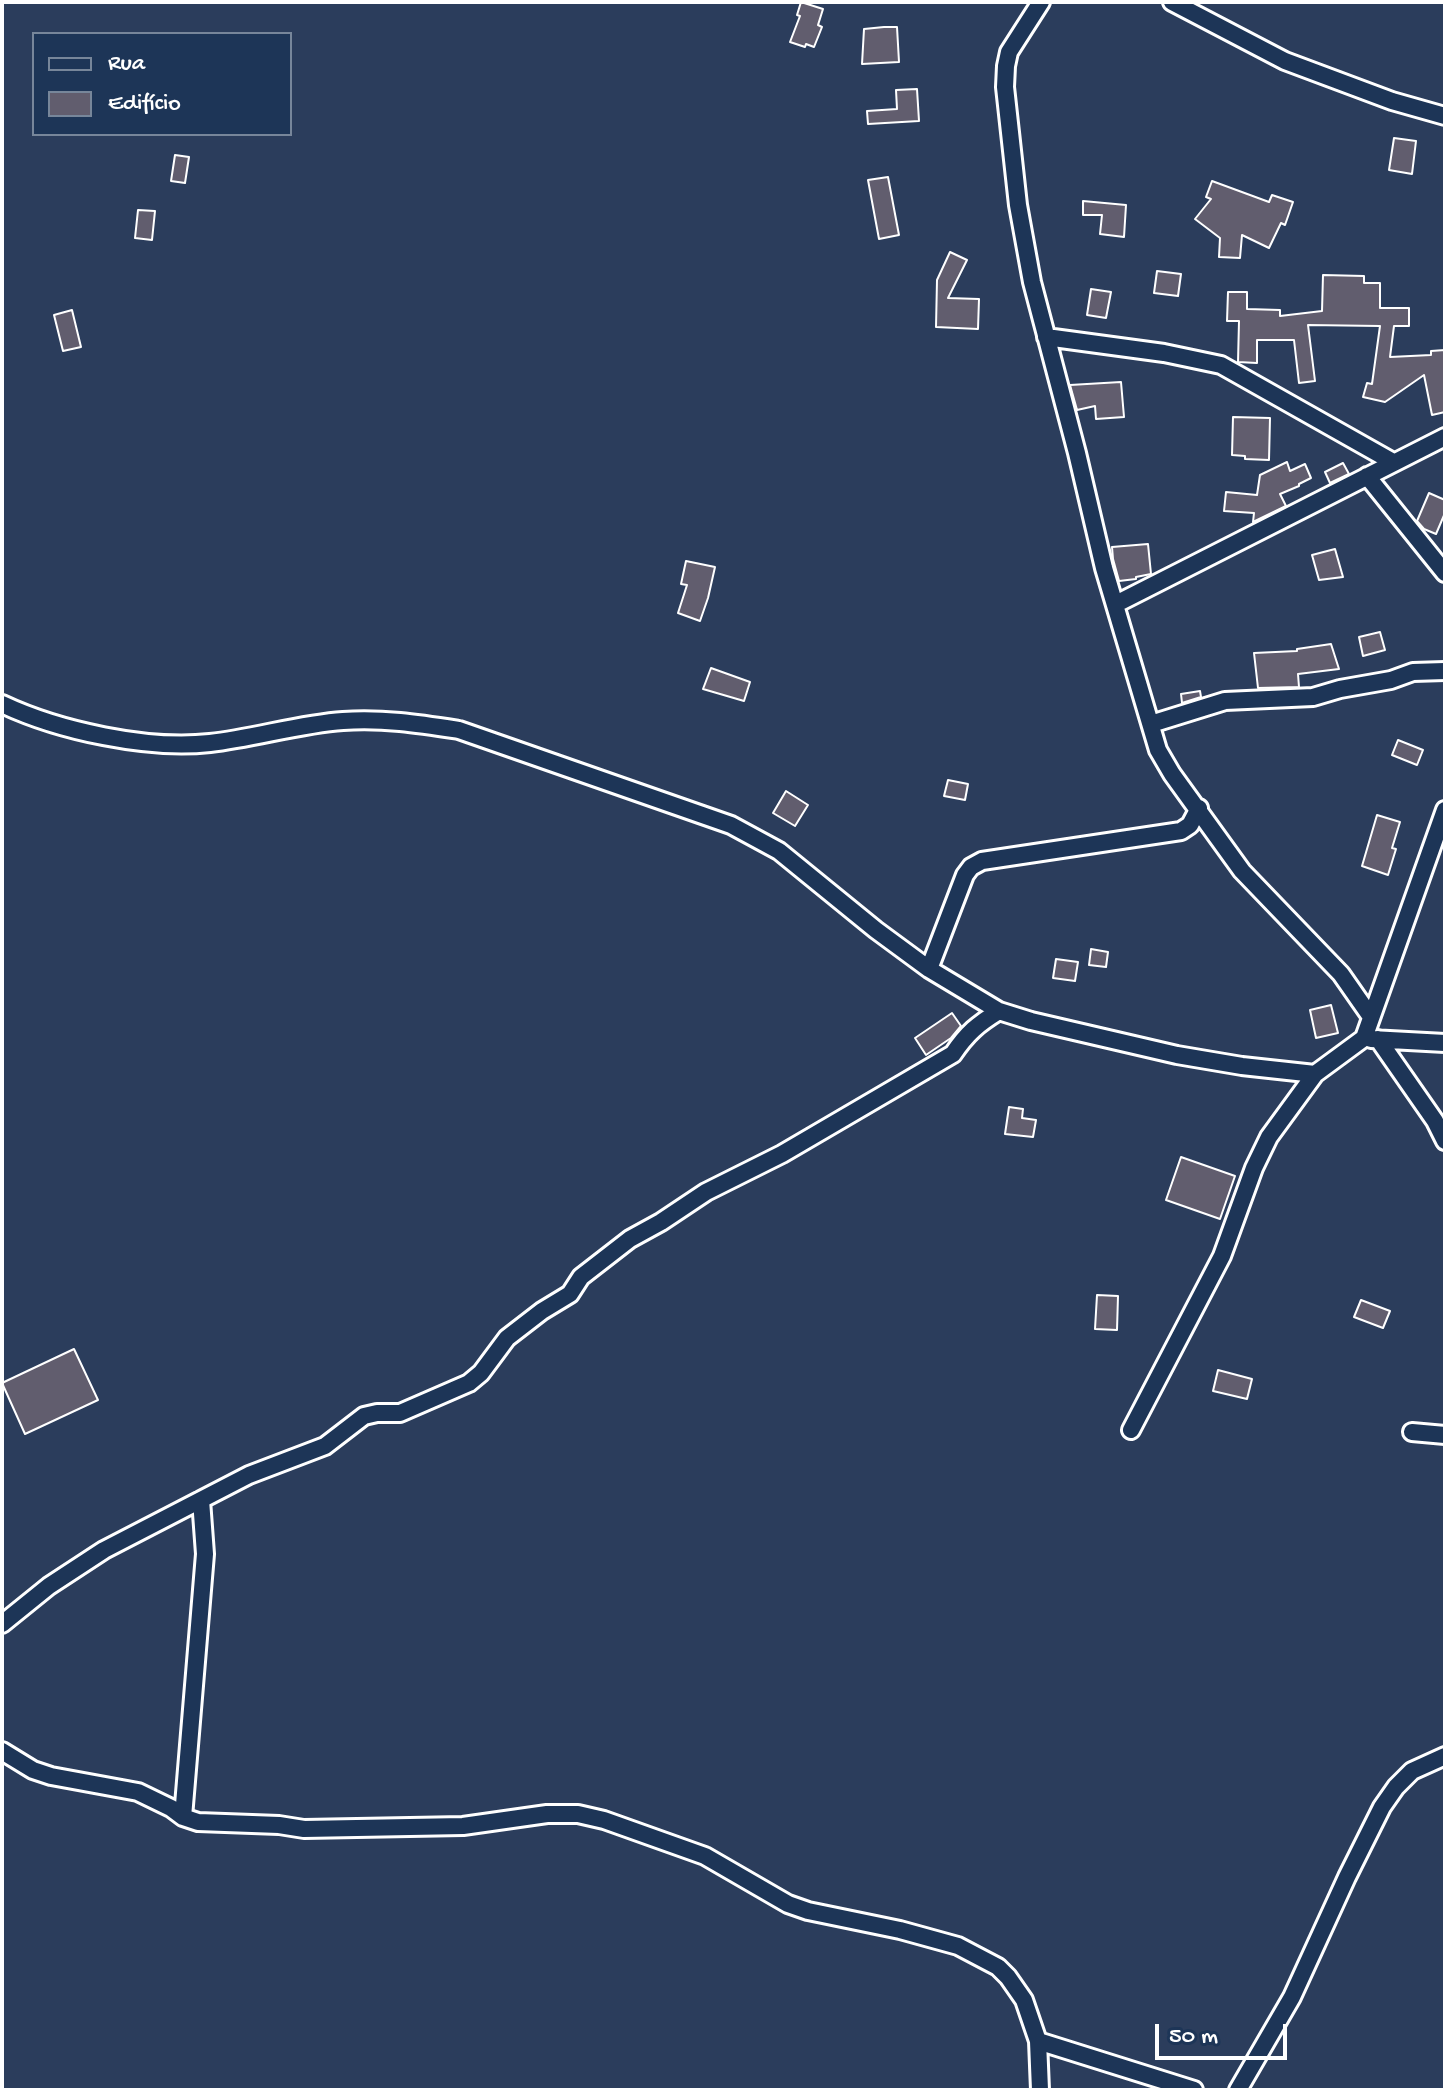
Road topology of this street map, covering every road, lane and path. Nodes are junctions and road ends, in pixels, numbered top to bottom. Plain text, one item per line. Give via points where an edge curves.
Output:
1 (1041, 2) edge
2 (1172, 2) edge
3 (1445, 116) edge
4 (1046, 337) junction
5 (1445, 437) edge
6 (1393, 462) junction
7 (1367, 476) junction
8 (1445, 573) edge
9 (1116, 604) junction
10 (1445, 671) edge
11 (2, 704) edge
12 (1151, 724) junction
13 (1199, 808) junction
14 (1445, 810) edge
15 (929, 969) junction
16 (999, 1011) junction
17 (1371, 1017) junction
18 (1371, 1039) junction
19 (1445, 1043) edge
20 (1315, 1074) junction
21 (1445, 1141) edge
22 (1131, 1430) dead end
23 (1412, 1432) dead end
24 (1445, 1435) edge
25 (201, 1500) junction
26 (2, 1624) edge
27 (2, 1751) edge
28 (1445, 1756) edge
29 (183, 1817) junction
30 (1038, 2041) junction
31 (1251, 2082) edge
32 (1040, 2090) edge
33 (1194, 2090) edge
34 (1238, 2090) edge

1 - 4 street via 1009,52 1005,87 1018,205
2 - 3 street via 1285,61
4 - 6 street via 1221,365
4 - 9 street
5 - 6 street
6 - 7 street
7 - 8 street
7 - 9 street
9 - 12 street
10 - 12 street via 1413,672 1313,697 1225,701
11 - 15 street via 59,725 161,744 207,743 341,721 459,730 731,825 779,851
12 - 13 street via 1158,750
13 - 15 street via 1181,831 982,861 971,867
13 - 17 street via 1242,871 1341,974
14 - 17 street
15 - 16 street
16 - 20 street via 1177,1055
16 - 25 street via 976,1025 953,1054 630,1239 581,1277 570,1294 507,1338 469,1383 400,1413 364,1416 325,1446
17 - 18 street
18 - 19 street
18 - 20 street
18 - 21 street
20 - 22 street via 1269,1137 1222,1256
23 - 24 street
25 - 26 street via 104,1550
25 - 29 street via 205,1554
27 - 29 street via 51,1776 138,1792
28 - 31 street via 1412,1771 1382,1807
29 - 30 street via 304,1829 463,1826 547,1814 604,1820 705,1856 788,1904 938,1940 985,1959 1008,1977 1024,2000
30 - 32 street
30 - 33 street
31 - 34 street

